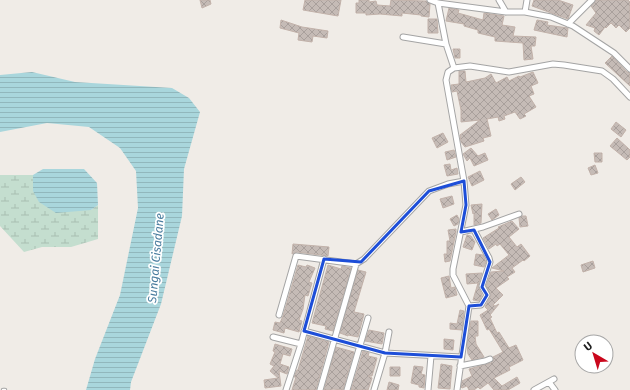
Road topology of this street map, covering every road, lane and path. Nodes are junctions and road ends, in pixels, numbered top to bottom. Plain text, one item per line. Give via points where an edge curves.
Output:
1 (430, 0) edge
2 (499, 0) edge
3 (527, 0) edge
4 (592, 0) edge
5 (438, 3) junction
6 (506, 12) junction
7 (525, 12) junction
8 (568, 24) junction
9 (403, 37) dead end
10 (446, 44) junction
11 (454, 68) junction
12 (630, 69) edge
13 (630, 97) edge
14 (464, 181) junction
15 (518, 214) dead end
16 (474, 230) junction
17 (461, 232) junction
18 (324, 259) junction
19 (356, 264) junction
20 (469, 306) junction
21 (279, 315) dead end
22 (368, 318) dead end
23 (304, 331) junction
24 (389, 332) dead end
25 (273, 337) dead end
26 (334, 340) junction
27 (301, 344) junction
28 (360, 346) junction
29 (385, 353) junction
30 (431, 356) junction
31 (461, 357) junction
32 (490, 359) dead end
33 (460, 366) junction
34 (286, 390) edge
35 (320, 390) edge
36 (347, 390) edge
37 (374, 390) edge
38 (428, 390) edge
39 (457, 390) edge
40 (534, 390) edge
41 (554, 390) edge

1 - 5 street
2 - 6 street
3 - 7 street
4 - 8 street
5 - 6 street
5 - 10 street
6 - 7 street
7 - 8 street via 551,17
8 - 12 street via 614,52
9 - 10 street
10 - 11 street
11 - 13 street via 470,66 509,72 553,64 602,70
11 - 14 street via 448,72 446,80
14 - 17 street via 466,205
14 - 19 street via 429,191 364,259
15 - 16 street
16 - 17 street
16 - 20 street via 490,262 482,286 487,295 481,305
17 - 20 street via 453,273
18 - 19 street
18 - 21 street via 296,256
18 - 23 street
19 - 26 street
20 - 31 street
22 - 28 street
23 - 26 street
23 - 27 street
24 - 29 street
25 - 27 street
26 - 28 street
26 - 35 street
27 - 34 street
28 - 29 street
28 - 36 street
29 - 30 street
29 - 37 street
30 - 31 street
30 - 38 street
31 - 33 street
32 - 33 street
33 - 39 street
40 - 41 street via 552,381

